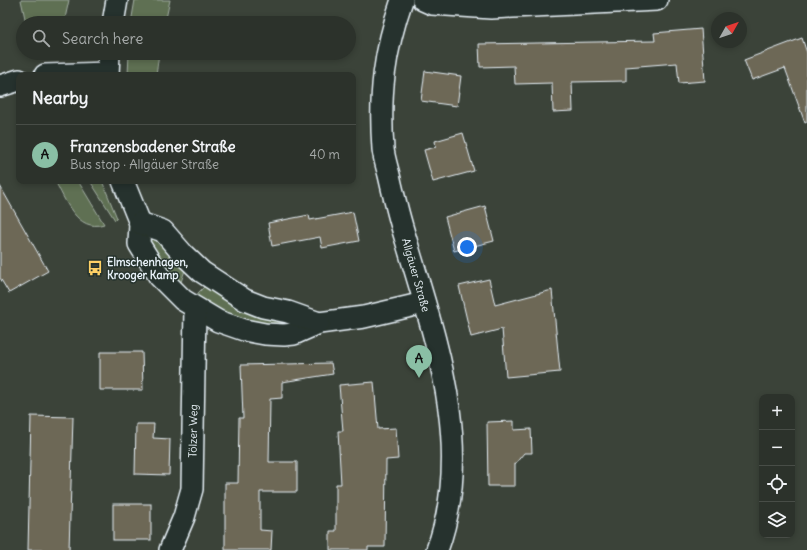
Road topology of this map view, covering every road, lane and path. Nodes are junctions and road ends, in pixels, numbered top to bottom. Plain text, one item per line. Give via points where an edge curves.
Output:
1 (117, 0) edge
2 (402, 0) edge
3 (423, 0) edge
4 (657, 0) edge
5 (114, 16) edge
6 (108, 67) edge
7 (69, 72) edge
8 (16, 81) edge
9 (0, 86) edge
10 (124, 184) edge
11 (140, 223) junction
12 (424, 303) junction
13 (195, 309) junction
14 (319, 323) junction
15 (170, 550) edge
16 (437, 550) edge

1 - 5 street
2 - 12 street, Allgäuer Straße via 390,33 382,84 383,150 396,207
3 - 4 street via 432,4 491,8
6 - 7 street
8 - 9 street
10 - 11 street
11 - 13 street via 139,244 156,271 172,290
11 - 14 street via 164,232 202,272 245,300
12 - 14 street via 357,318
12 - 16 street, Allgäuer Straße via 446,385 452,443 449,496
13 - 14 street via 218,321 265,334 294,334
13 - 15 street, Tölzer Weg via 192,489

